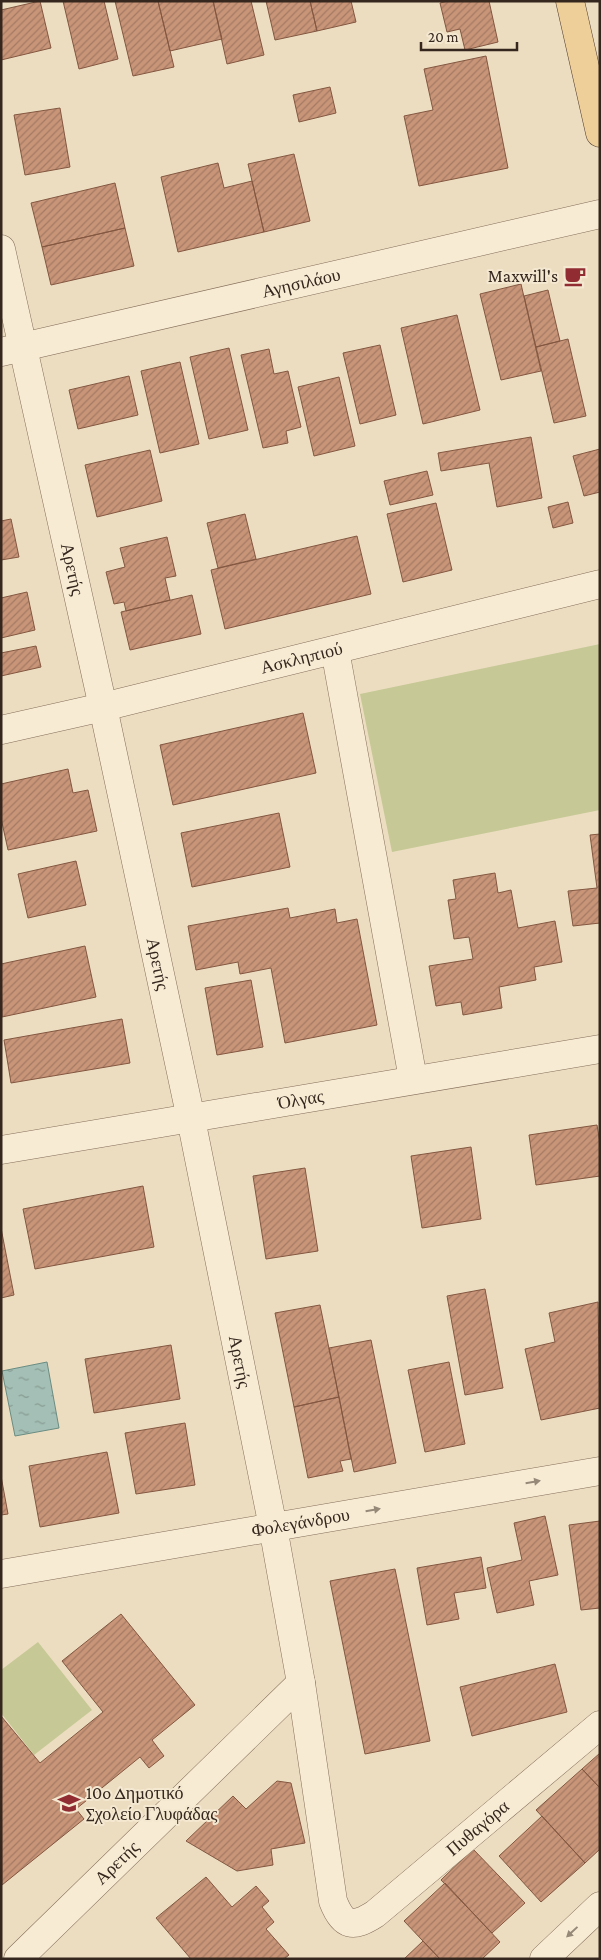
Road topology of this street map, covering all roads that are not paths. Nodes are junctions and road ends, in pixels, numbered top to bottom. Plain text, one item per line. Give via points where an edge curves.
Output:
1 (570, 1) edge
2 (600, 133) edge
3 (600, 214) edge
4 (1, 249) edge
5 (12, 350) edge
6 (600, 584) edge
7 (336, 650) junction
8 (103, 707) junction
9 (1, 730) edge
10 (600, 1049) edge
11 (413, 1079) junction
12 (191, 1120) junction
13 (1, 1150) edge
14 (600, 1471) edge
15 (273, 1527) junction
16 (1, 1574) edge
17 (300, 1684) junction
18 (600, 1725) edge
19 (600, 1906) edge
20 (353, 1923) joint
21 (18, 1959) edge
22 (544, 1959) edge

1 - 2 main road
3 - 5 street, Αγησιλάου
4 - 5 street, Αρετής
5 - 8 street, Αρετής
6 - 7 street, Ασκληπιού
7 - 8 street, Ασκληπιού
7 - 11 street
8 - 9 street, Ασκληπιού
8 - 12 street, Αρετής
10 - 11 street, Όλγας
11 - 12 street, Όλγας
12 - 13 street, Όλγας
12 - 15 street, Αρετής
15 -> 14 street, Φολεγάνδρου
15 - 16 street, Φολεγάνδρου
15 - 17 street, Αρετής
17 - 20 street, Αρετής via 333,1901 343,1920
17 - 21 street, Αρετής
18 - 20 street, Πυθαγόρα via 376,1914
19 -> 22 street

